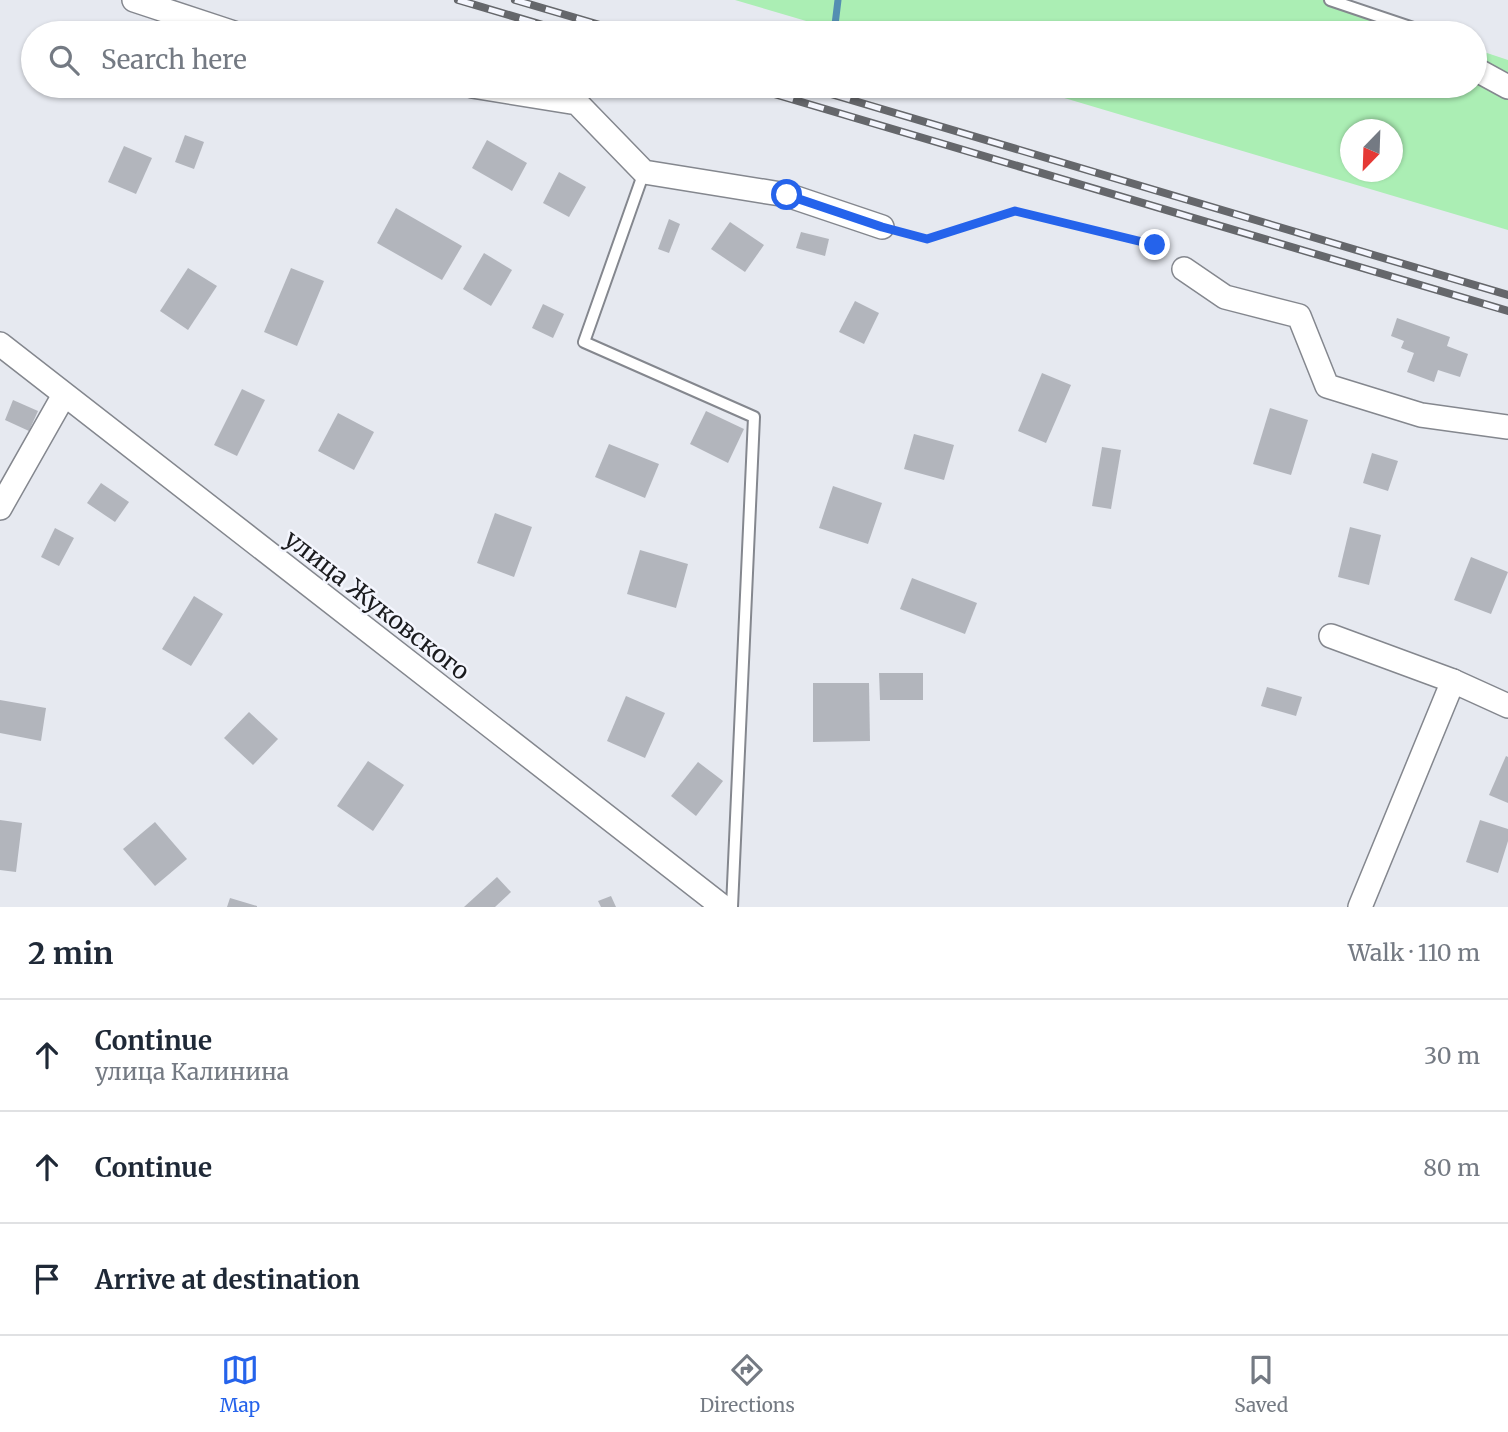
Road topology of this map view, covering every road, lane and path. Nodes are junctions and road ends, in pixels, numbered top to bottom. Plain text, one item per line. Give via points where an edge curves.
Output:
1 (134, 0) edge
2 (1329, 0) edge
3 (198, 21) edge
4 (1392, 21) edge
5 (1487, 76) edge
6 (1508, 87) edge
7 (546, 98) edge
8 (644, 172) junction
9 (882, 227) joint
10 (1184, 268) joint
11 (0, 344) edge
12 (64, 394) junction
13 (1508, 426) edge
14 (0, 508) edge
15 (1331, 636) dead end
16 (1453, 681) junction
17 (1508, 706) edge
18 (723, 907) edge
19 (732, 907) edge
20 (1360, 907) edge

1 - 3 street
2 - 4 lane
5 - 6 street
7 - 8 street via 577,103
8 - 9 street via 787,195
8 - 19 lane via 584,342 754,417
9 - 10 path via 927,239 1015,211 1155,245
10 - 13 street via 1225,297 1299,316 1327,386 1421,415
11 - 12 street, улица Жуковского
12 - 14 street
12 - 18 street, улица Жуковского
15 - 16 street
16 - 17 street
16 - 20 street

